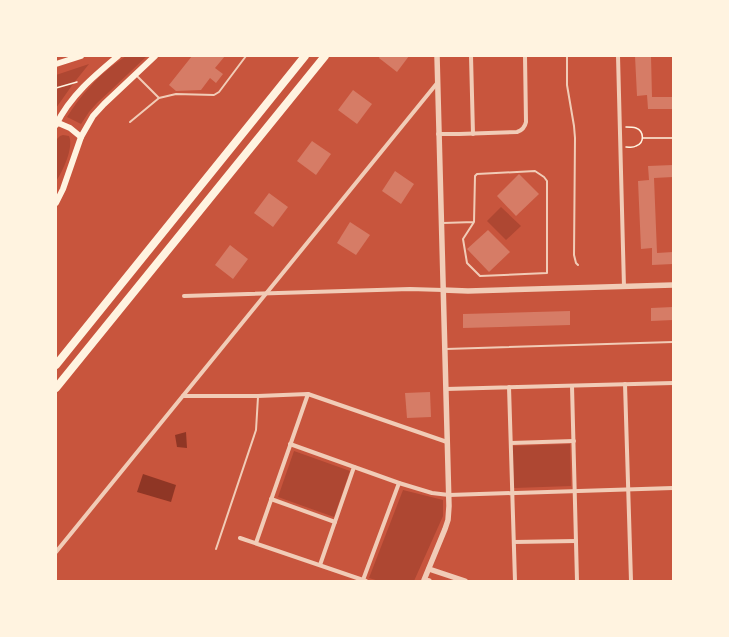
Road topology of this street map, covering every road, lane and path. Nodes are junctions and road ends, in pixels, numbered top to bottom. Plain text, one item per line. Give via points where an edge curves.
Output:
1 (81, 56) edge
2 (118, 56) edge
3 (155, 56) edge
4 (246, 56) edge
5 (305, 56) edge
6 (325, 56) edge
7 (437, 56) edge
8 (471, 56) edge
9 (525, 56) edge
10 (566, 56) edge
11 (618, 56) edge
12 (56, 64) edge
13 (135, 74) junction
14 (78, 82) dead end
15 (438, 82) junction
16 (56, 88) edge
17 (159, 98) junction
18 (130, 122) dead end
19 (56, 123) edge
20 (620, 127) junction
21 (438, 134) junction
22 (473, 134) junction
23 (81, 137) junction
24 (643, 138) junction
25 (673, 138) edge
26 (620, 148) junction
27 (59, 189) edge
28 (56, 203) edge
29 (474, 222) junction
30 (441, 223) junction
31 (578, 266) dead end
32 (673, 285) edge
33 (624, 287) junction
34 (443, 290) junction
35 (267, 293) junction
36 (184, 296) dead end
37 (673, 342) edge
38 (445, 349) junction
39 (56, 365) edge
40 (673, 382) edge
41 (625, 384) junction
42 (572, 386) junction
43 (56, 388) edge
44 (509, 388) junction
45 (446, 390) junction
46 (308, 394) junction
47 (183, 396) junction
48 (258, 396) junction
49 (574, 441) junction
50 (447, 442) junction
51 (511, 443) junction
52 (290, 444) junction
53 (354, 467) junction
54 (399, 483) junction
55 (673, 488) edge
56 (628, 490) junction
57 (575, 491) junction
58 (512, 493) junction
59 (449, 495) junction
60 (272, 499) junction
61 (335, 522) junction
62 (240, 538) dead end
63 (576, 541) junction
64 (514, 542) junction
65 (256, 543) junction
66 (216, 549) dead end
67 (56, 552) edge
68 (320, 565) junction
69 (429, 569) junction
70 (426, 580) edge
71 (364, 581) edge
72 (465, 581) edge
73 (515, 581) edge
74 (577, 581) edge
75 (632, 581) edge

1 - 12 main road
2 - 19 main road via 82,88
3 - 13 main road
4 - 17 lane via 214,95 176,94
5 - 39 highway
6 - 43 highway
7 - 15 street
8 - 22 street
9 - 22 street via 526,122 523,129 517,132
10 - 31 lane via 567,85 574,126 574,255
11 - 20 street
13 - 17 lane
13 - 23 main road via 104,104
14 - 16 path
15 - 21 street
15 - 35 street
17 - 18 lane
19 - 23 main road via 70,128
20 - 24 path via 636,128
20 - 26 street
21 - 22 street
21 - 30 street
23 - 27 main road
24 - 25 path
24 - 26 path via 637,146
26 - 33 street
27 - 28 main road
29 - 29 lane via 477,174 535,171 544,177 547,181 547,273 480,276 467,262 463,239
29 - 30 lane
30 - 34 street
32 - 33 street
33 - 34 street
34 - 35 street
34 - 38 street
35 - 36 street
35 - 47 street
37 - 38 lane
38 - 45 street
40 - 41 street
41 - 42 street
41 - 56 street
42 - 44 street
42 - 49 street
44 - 45 street
44 - 51 street
45 - 50 street
46 - 48 street
46 - 50 street
46 - 52 street
47 - 48 street
47 - 67 street
48 - 66 lane via 256,430
49 - 51 street
49 - 57 street
50 - 59 street
51 - 58 street
52 - 53 street
52 - 60 street
53 - 54 street
53 - 61 street
54 - 59 street via 432,493
54 - 71 street
55 - 56 street
56 - 57 street
56 - 75 street
57 - 58 street
57 - 63 street
58 - 59 street
58 - 64 street
59 - 69 street via 446,529
60 - 61 street
60 - 65 street
61 - 68 street
62 - 65 street
63 - 64 street
63 - 74 street
64 - 73 street
65 - 68 street
68 - 71 street
69 - 70 street
69 - 72 street

